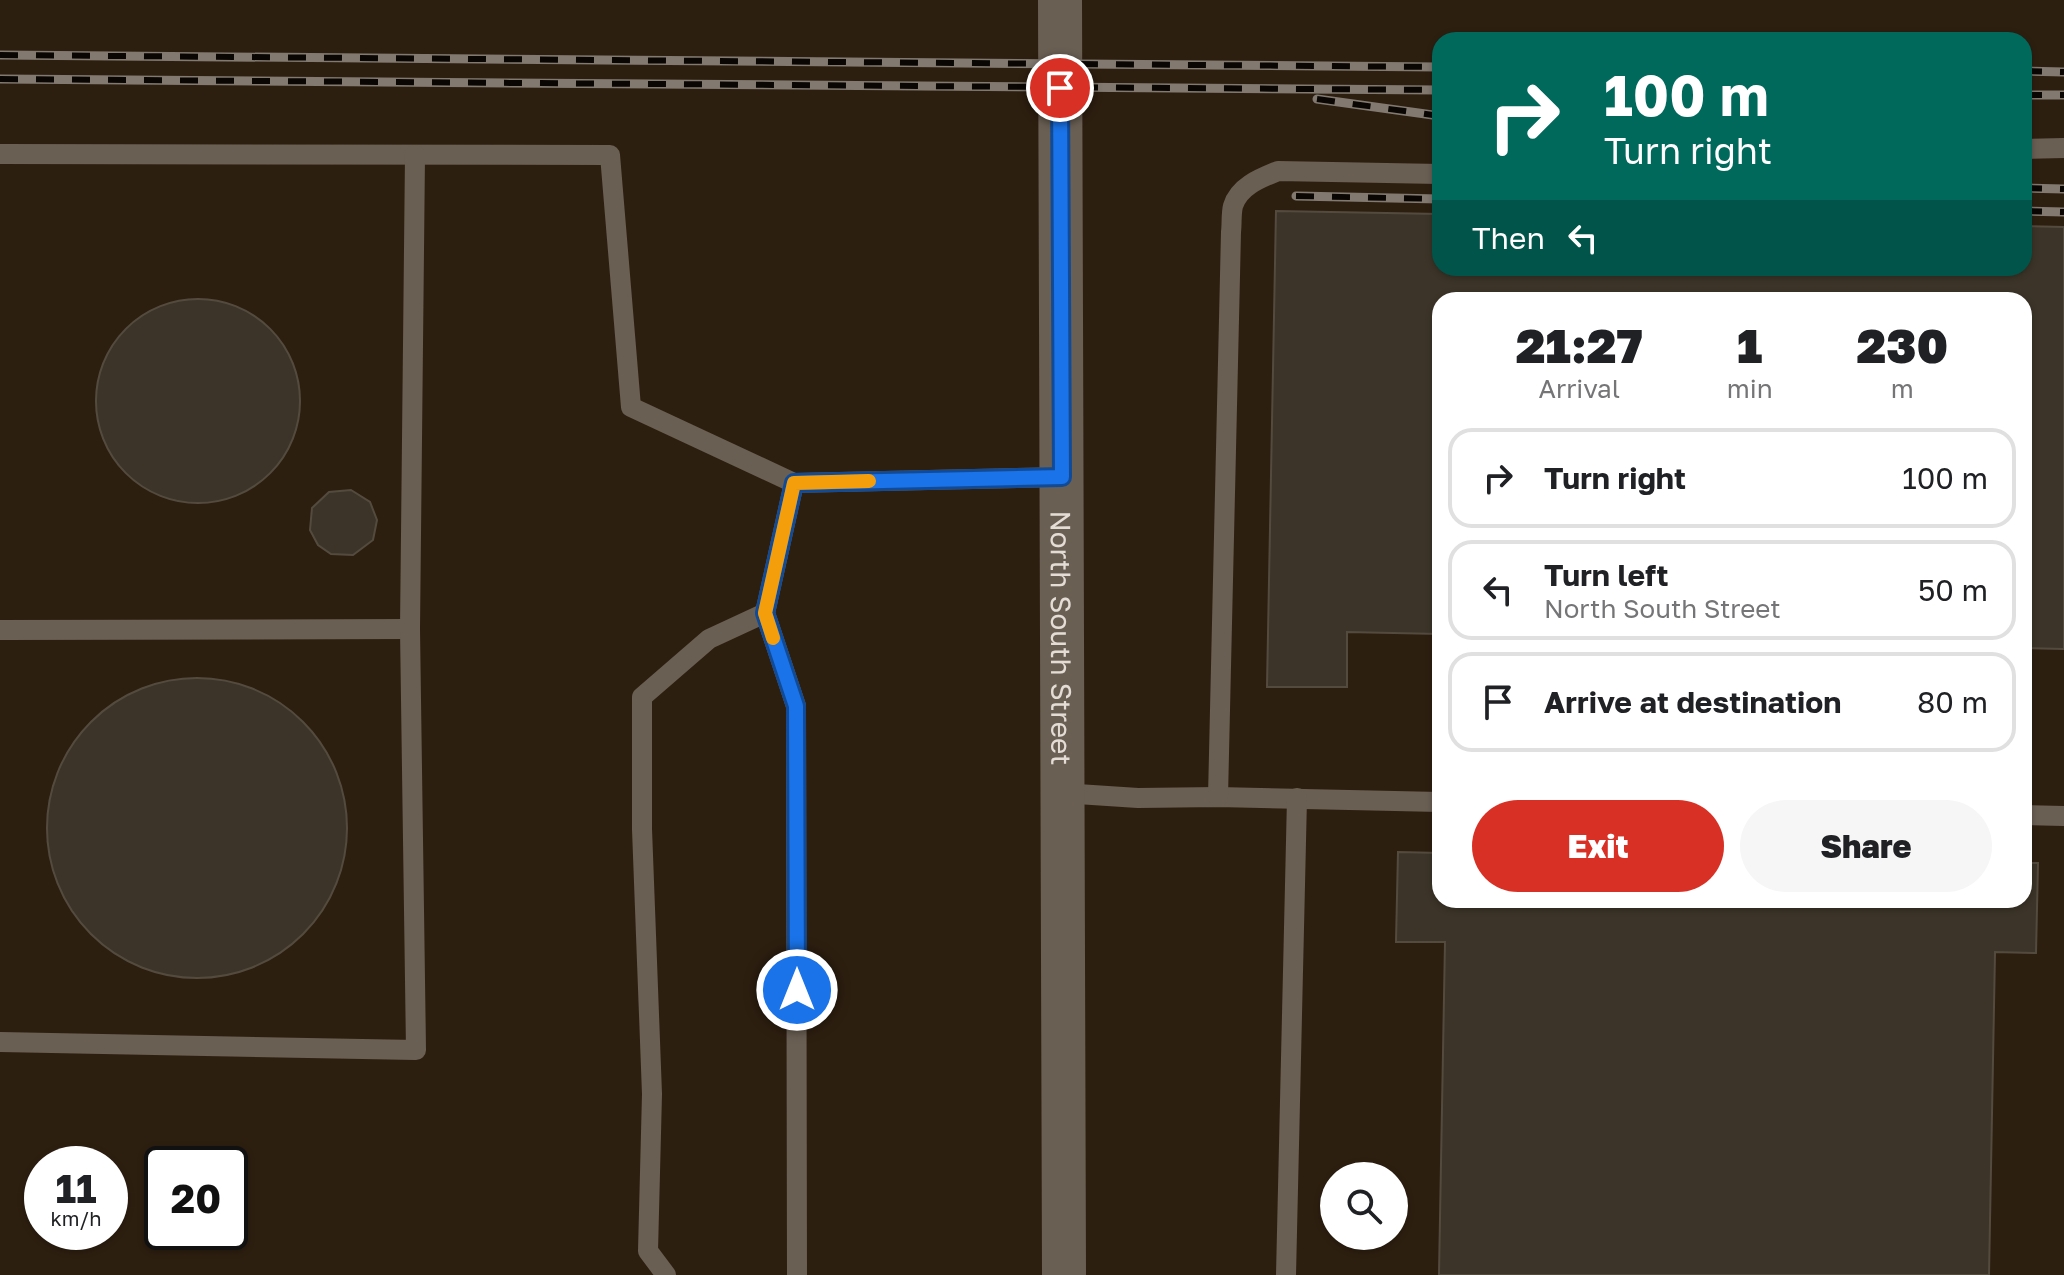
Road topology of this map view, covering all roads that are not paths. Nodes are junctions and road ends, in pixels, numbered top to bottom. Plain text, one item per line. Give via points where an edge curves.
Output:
1 (1060, 0) edge
2 (2064, 148) edge
3 (2032, 149) edge
4 (0, 154) edge
5 (415, 155) junction
6 (1432, 174) edge
7 (1062, 477) junction
8 (794, 483) junction
9 (765, 613) junction
10 (410, 629) junction
11 (0, 630) edge
12 (1062, 793) junction
13 (1218, 797) junction
14 (1297, 798) junction
15 (1432, 802) edge
16 (2032, 815) edge
17 (2064, 816) edge
18 (0, 1042) edge
19 (666, 1275) edge
20 (797, 1275) edge
21 (1064, 1275) edge
22 (1286, 1275) edge

1 - 7 street, North South Street
2 - 3 lane
4 - 5 lane
5 - 8 lane via 610,155 631,407
5 - 10 lane
6 - 13 lane via 1278,171 1255,181 1233,205
7 - 8 lane
7 - 12 street, North South Street
8 - 9 lane
9 - 19 lane via 709,639 642,697 652,1094 648,1251
9 - 20 lane via 796,706
10 - 11 lane
10 - 18 lane via 416,1050
12 - 13 lane
12 - 21 street, North South Street
13 - 14 lane
14 - 15 lane
14 - 22 lane
16 - 17 lane

